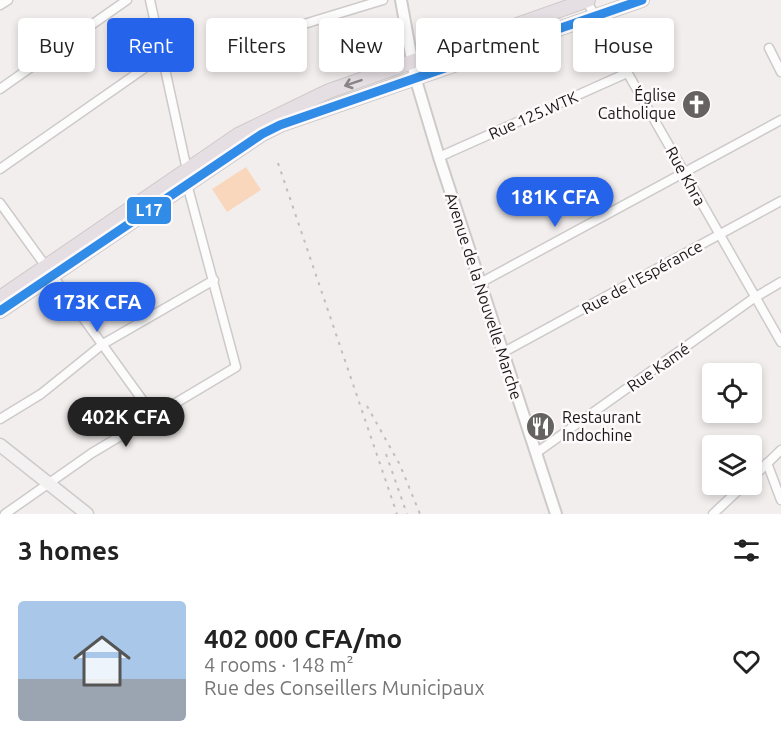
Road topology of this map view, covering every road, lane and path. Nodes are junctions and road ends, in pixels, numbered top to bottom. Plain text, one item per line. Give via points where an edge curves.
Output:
1 (8, 0) edge
2 (127, 0) edge
3 (150, 0) edge
4 (383, 0) edge
5 (401, 0) edge
6 (642, 0) edge
7 (0, 5) edge
8 (590, 5) edge
9 (154, 18) edge
10 (307, 23) edge
11 (769, 48) dead end
12 (413, 61) junction
13 (139, 72) edge
14 (166, 72) edge
15 (781, 72) edge
16 (627, 73) junction
17 (415, 77) junction
18 (0, 89) edge
19 (781, 120) edge
20 (439, 157) junction
21 (0, 169) edge
22 (187, 170) junction
23 (685, 173) junction
24 (188, 184) junction
25 (781, 201) edge
26 (0, 203) edge
27 (719, 235) junction
28 (49, 271) junction
29 (214, 280) junction
30 (781, 282) edge
31 (480, 283) junction
32 (0, 297) edge
33 (754, 298) junction
34 (0, 311) edge
35 (781, 342) edge
36 (103, 344) junction
37 (502, 353) junction
38 (154, 416) junction
39 (0, 419) edge
40 (0, 445) edge
41 (781, 450) edge
42 (536, 453) junction
43 (768, 463) junction
44 (762, 469) edge
45 (48, 483) junction
46 (733, 495) edge
47 (781, 500) edge
48 (5, 514) edge
49 (87, 514) edge
50 (556, 514) edge
51 (713, 514) edge

1 - 7 street
2 - 18 street
3 - 9 street
4 - 10 street
5 - 12 street, Avenue de la Nouvelle Marche
6 - 8 highway
8 - 12 highway
8 - 16 street, Rue Khra
8 - 17 highway
11 - 15 street
12 - 17 street, Avenue de la Nouvelle Marche
12 -> 22 highway via 302,102 238,135
13 - 21 street
14 - 22 street
16 - 20 street, Rue 125.WTK
16 - 23 street, Rue Khra
17 - 20 street, Avenue de la Nouvelle Marche
17 - 24 highway via 280,125
19 - 23 street
20 - 31 street, Avenue de la Nouvelle Marche
22 - 24 street
22 - 28 highway
23 - 27 street, Rue Khra
23 - 31 street
24 - 28 highway
24 - 29 street
25 - 27 street, Rue de l'Espérance
26 - 28 street
27 - 33 street, Rue Khra
27 - 37 street, Rue de l'Espérance
28 - 32 highway
28 - 34 highway
28 - 36 street
29 - 36 street
29 - 38 street via 236,367
30 - 33 street, Rue Kamé
31 - 37 street, Avenue de la Nouvelle Marche
33 - 35 street, Rue Khra
33 - 42 street, Rue Kamé
36 - 38 street
36 - 39 street via 41,394
37 - 42 street, Avenue de la Nouvelle Marche
38 - 45 street
40 - 45 main road
41 - 43 street
42 - 50 street, Avenue de la Nouvelle Marche
43 - 44 street
43 - 47 street
45 - 48 street
45 - 49 main road
46 - 51 street

